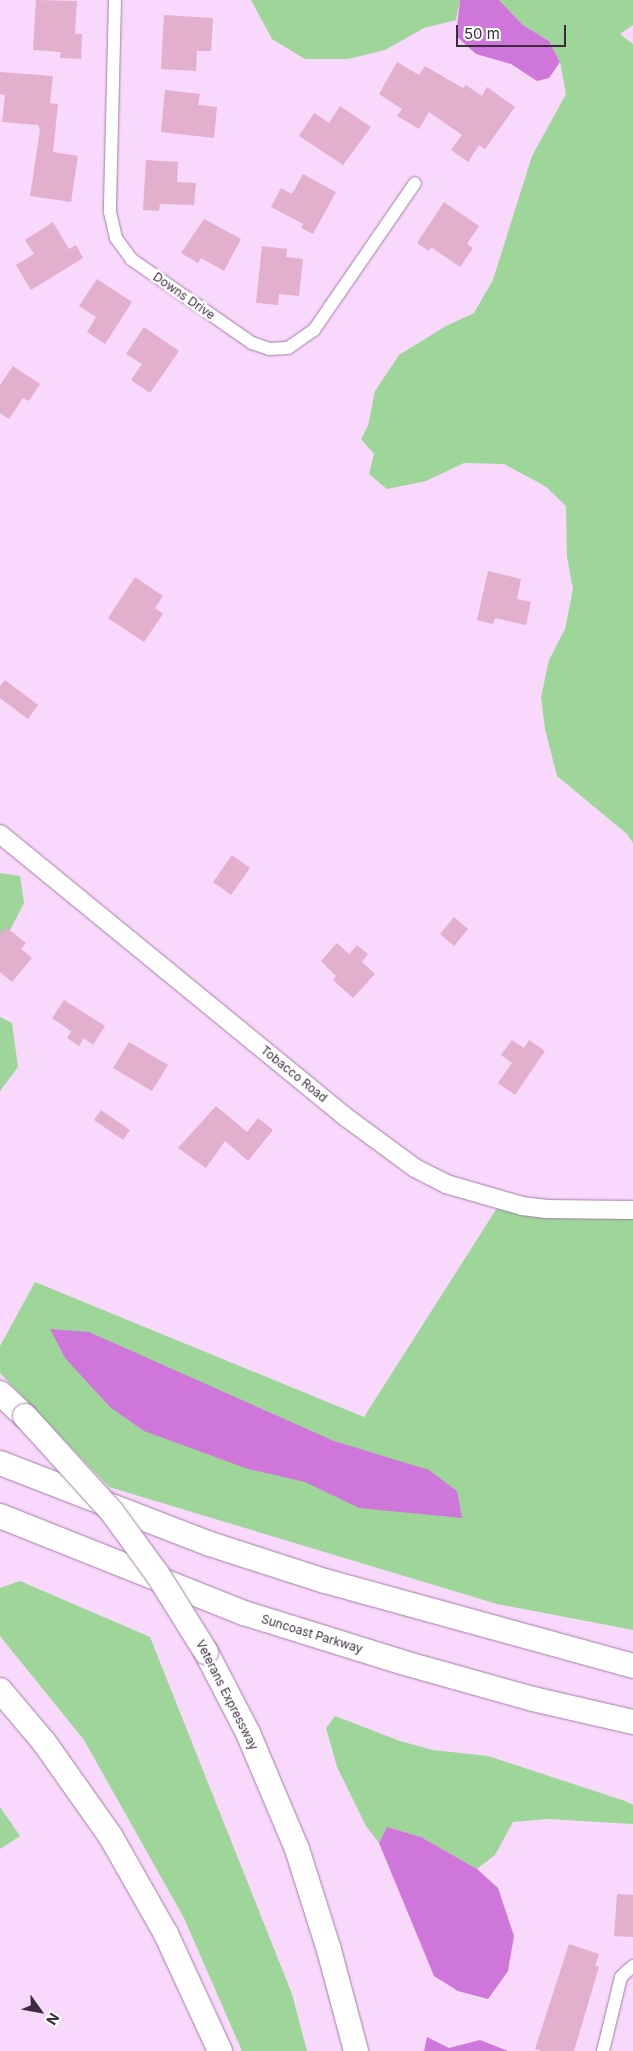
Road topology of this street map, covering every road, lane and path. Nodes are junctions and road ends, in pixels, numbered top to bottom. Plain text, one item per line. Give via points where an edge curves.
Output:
1 (114, 0) edge
2 (415, 183) dead end
3 (0, 834) edge
4 (633, 1210) edge
5 (0, 1393) edge
6 (0, 1463) edge
7 (0, 1516) edge
8 (512, 1634) junction
9 (633, 1654) edge
10 (633, 1666) edge
11 (0, 1690) edge
12 (533, 1699) junction
13 (633, 1722) edge
14 (633, 1734) edge
15 (633, 1966) edge
16 (220, 2051) edge
17 (356, 2051) edge
18 (603, 2051) edge

1 - 2 street, Downs Drive via 110,212 116,238 131,259 252,343 269,349 288,348 314,330
3 - 4 street, Tobacco Road via 355,1124 415,1168 446,1184 522,1206 545,1210
5 - 17 highway, Veterans Expressway, bridge via 112,1512 158,1575 206,1652 248,1733 297,1849
6 - 8 highway via 207,1543 325,1581
7 - 12 highway, Suncoast Parkway via 244,1613
8 - 9 highway
8 - 10 highway
11 - 16 highway via 44,1742 111,1837 166,1934
12 - 13 highway, Suncoast Parkway
12 - 14 highway
15 - 18 street via 621,1977

